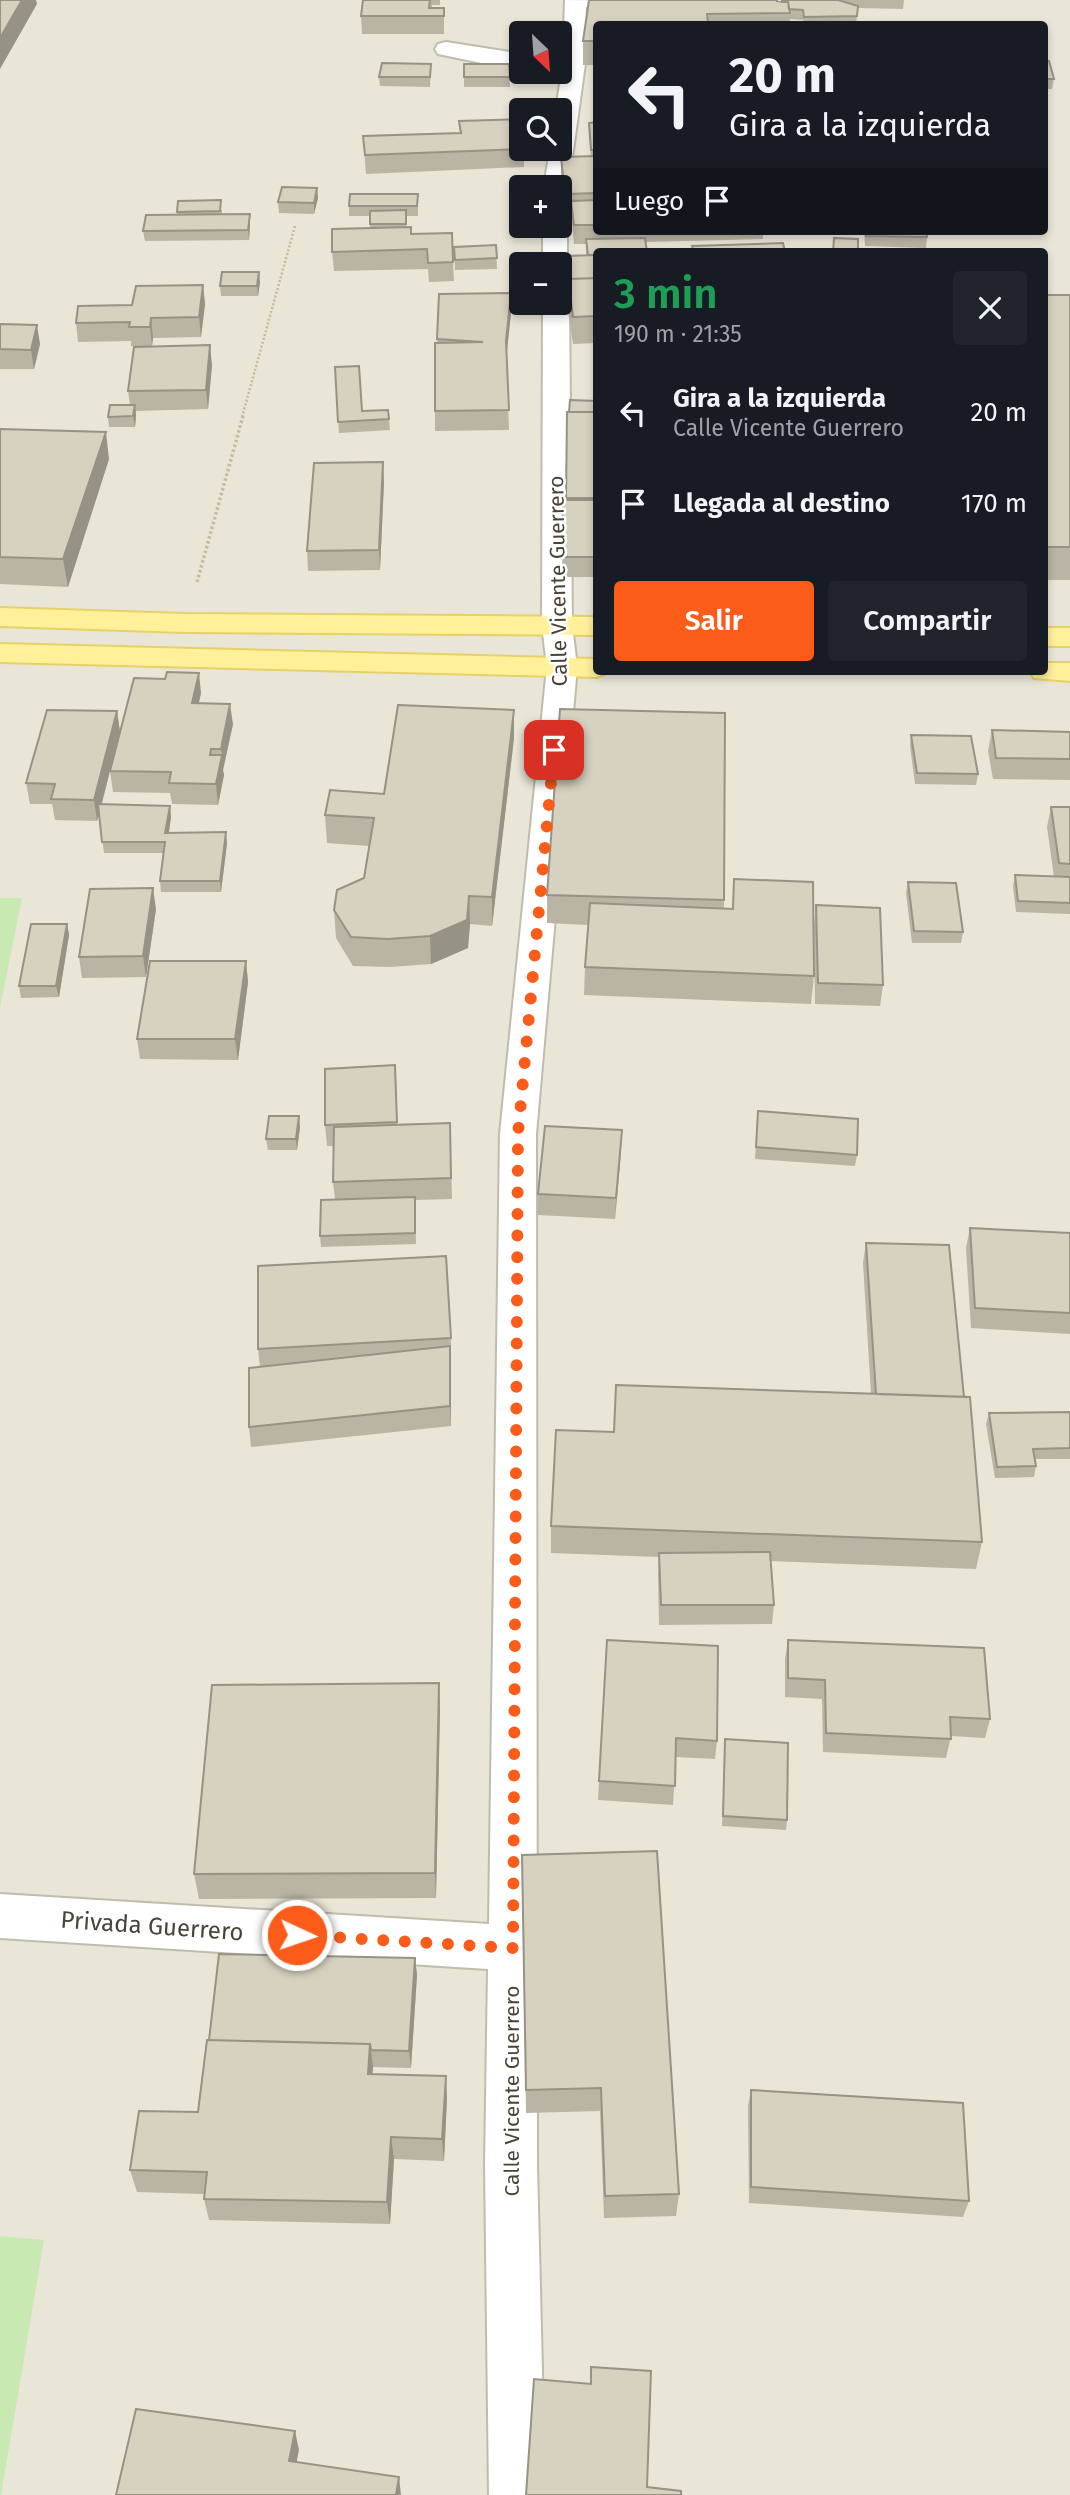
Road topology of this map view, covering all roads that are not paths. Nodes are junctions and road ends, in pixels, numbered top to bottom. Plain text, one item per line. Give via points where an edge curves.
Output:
1 (576, 1) edge
2 (658, 2) edge
3 (572, 29) edge
4 (446, 49) dead end
5 (509, 60) edge
6 (565, 84) edge
7 (556, 175) edge
8 (556, 315) edge
9 (0, 617) edge
10 (558, 625) junction
11 (593, 626) edge
12 (1048, 637) edge
13 (1070, 637) edge
14 (0, 653) edge
15 (579, 668) edge
16 (1048, 672) edge
17 (1070, 672) edge
18 (0, 1916) edge
19 (513, 1948) junction
20 (517, 2495) edge

1 - 2 street
1 - 3 street
4 - 5 street
6 - 7 street
8 - 10 street, Calle Vicente Guerrero
9 - 10 main road
10 - 11 main road
10 - 15 street, Calle Vicente Guerrero
12 - 13 main road
14 - 15 main road
15 - 19 street, Calle Vicente Guerrero via 518,1134
16 - 17 main road
18 - 19 street, Privada Guerrero
19 - 20 street, Calle Vicente Guerrero via 511,2164

